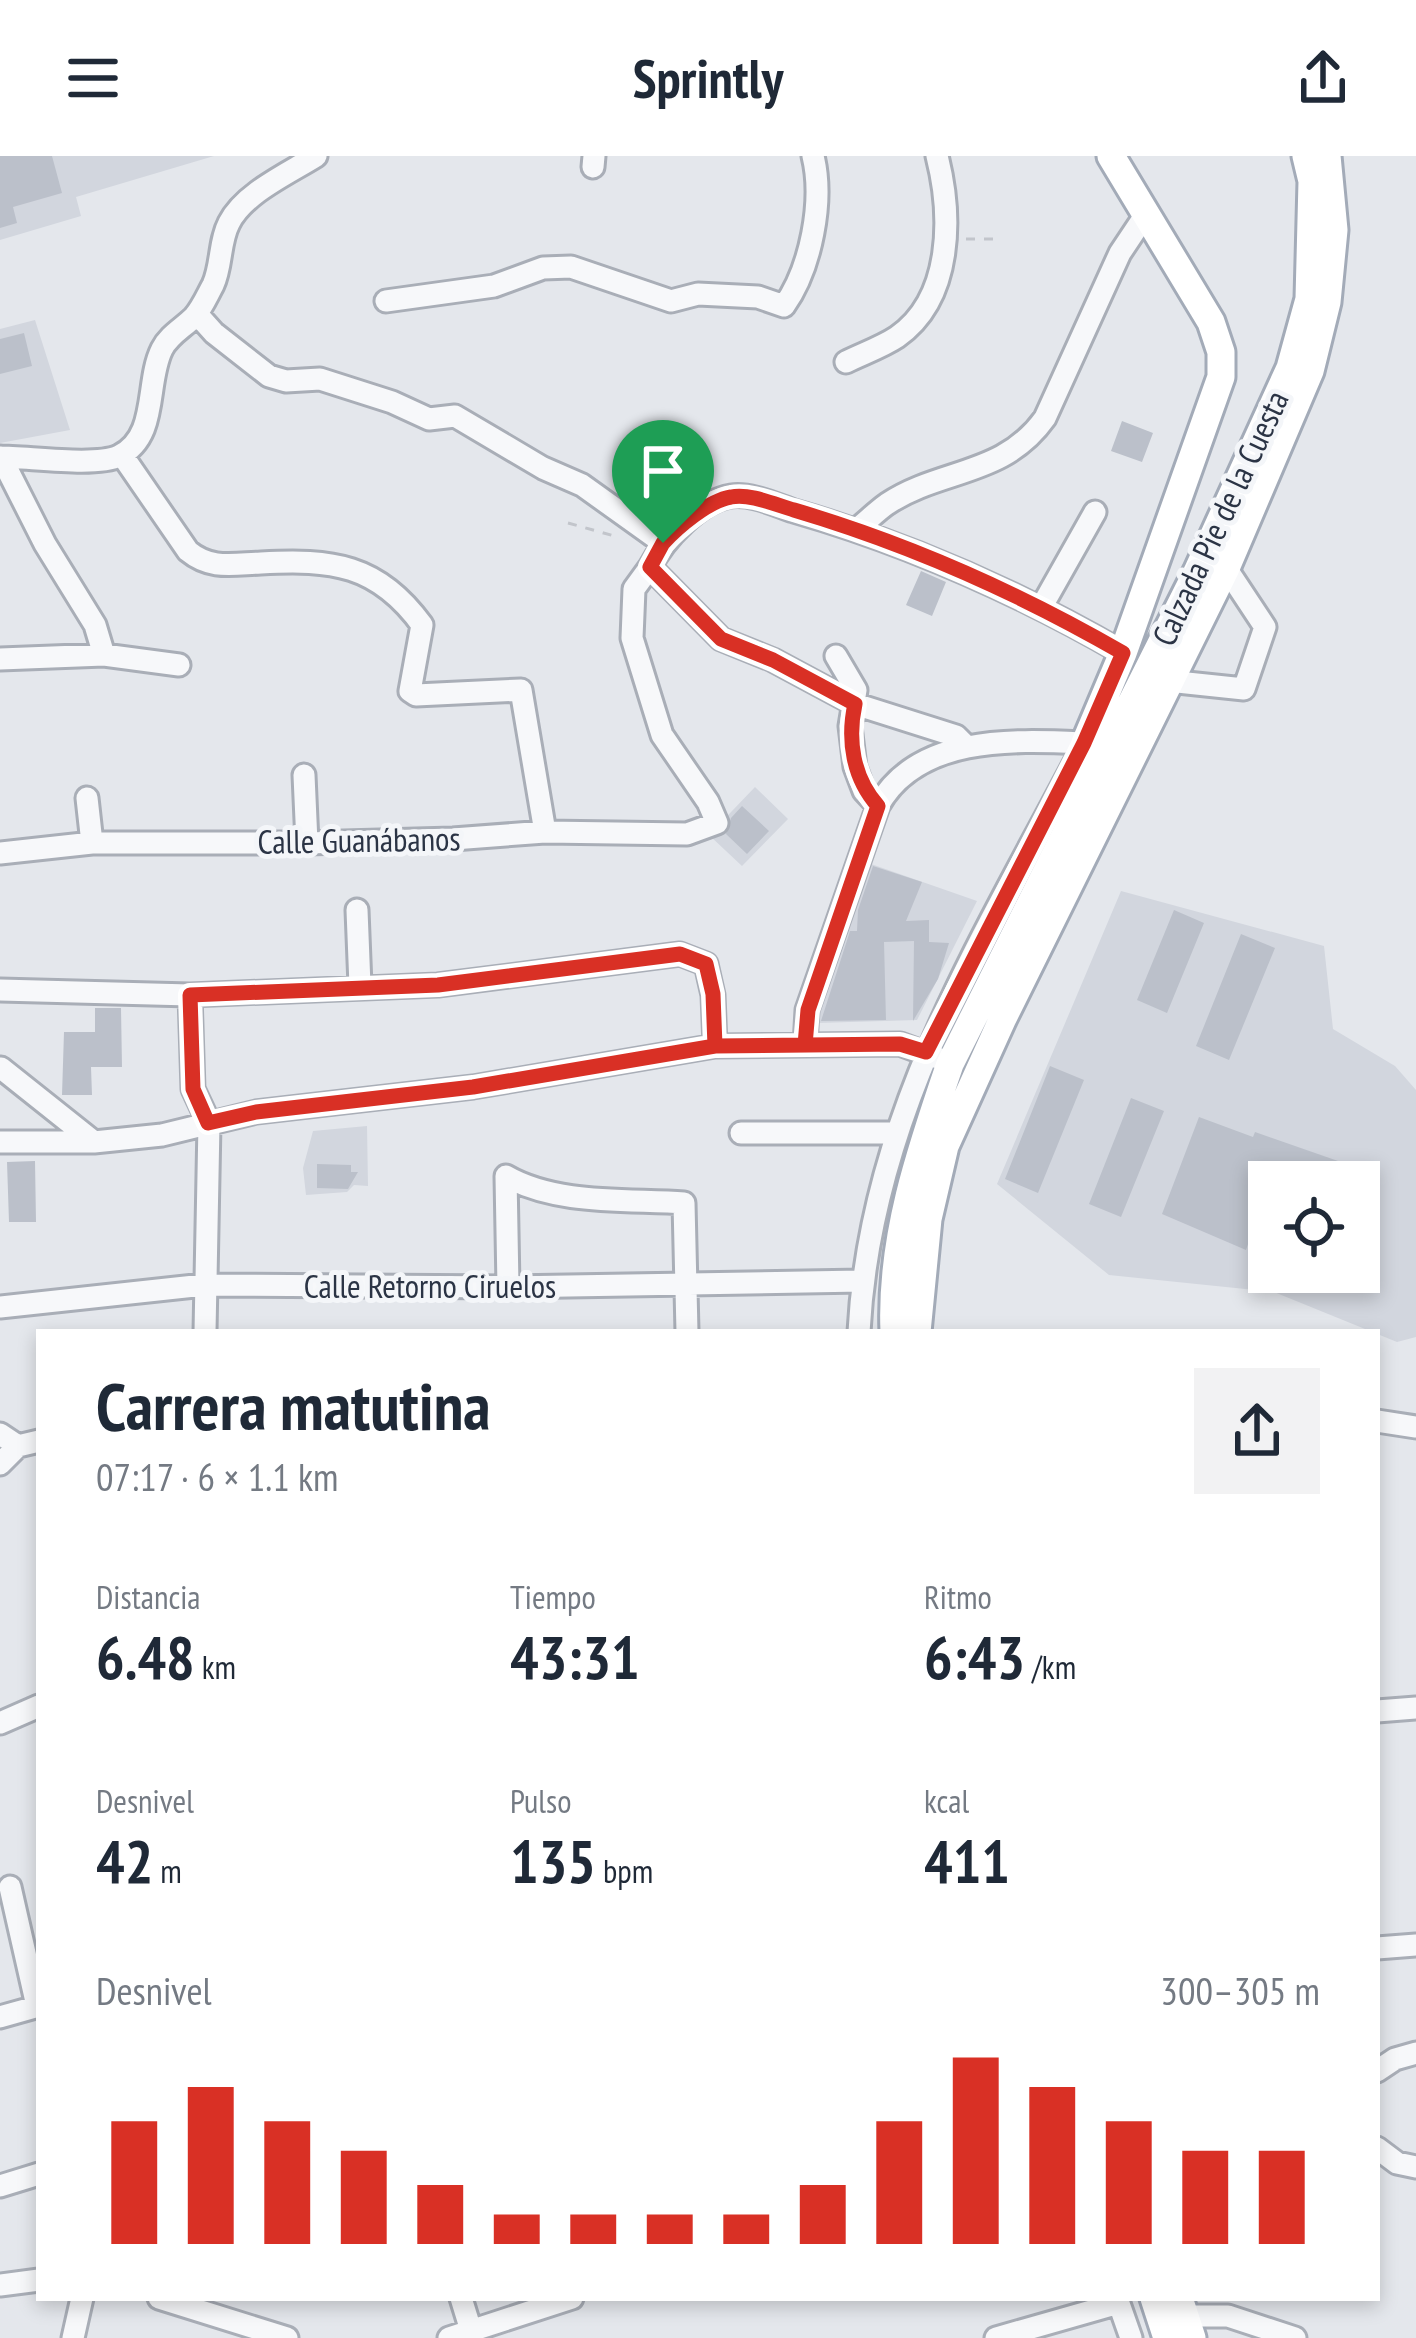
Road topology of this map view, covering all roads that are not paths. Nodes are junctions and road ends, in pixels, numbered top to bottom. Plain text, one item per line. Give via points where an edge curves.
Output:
1 (316, 156) edge
2 (813, 156) edge
3 (937, 156) edge
4 (1112, 156) edge
5 (1306, 156) edge
6 (1327, 156) edge
7 (1146, 214) junction
8 (386, 301) dead end
9 (197, 314) junction
10 (846, 362) dead end
11 (122, 455) junction
12 (0, 457) edge
13 (1095, 512) dead end
14 (857, 529) junction
15 (663, 543) junction
16 (650, 567) junction
17 (1226, 568) junction
18 (1042, 606) junction
19 (1123, 653) junction
20 (104, 655) junction
21 (836, 656) dead end
22 (0, 658) edge
23 (179, 665) dead end
24 (1168, 681) junction
25 (855, 704) junction
26 (967, 747) junction
27 (1094, 748) junction
28 (304, 775) dead end
29 (87, 798) dead end
30 (878, 806) junction
31 (545, 832) junction
32 (92, 843) junction
33 (307, 843) junction
34 (0, 853) edge
35 (357, 910) dead end
36 (360, 986) junction
37 (0, 990) edge
38 (190, 995) junction
39 (805, 1045) junction
40 (715, 1046) junction
41 (938, 1058) junction
42 (2, 1068) edge
43 (208, 1123) junction
44 (742, 1132) dead end
45 (895, 1133) junction
46 (0, 1142) edge
47 (94, 1142) junction
48 (862, 1281) junction
49 (687, 1283) junction
50 (204, 1285) junction
51 (508, 1287) junction
52 (0, 1307) edge
53 (206, 1329) edge
54 (687, 1329) edge
55 (859, 1329) edge
56 (893, 1329) edge
57 (916, 1329) edge
58 (19, 1440) edge
59 (0, 1464) edge
60 (36, 1707) edge
61 (1416, 1708) edge
62 (1380, 1711) edge
63 (0, 1723) edge
64 (10, 1887) dead end
65 (1416, 1945) edge
66 (1380, 1948) edge
67 (36, 1998) edge
68 (36, 2007) edge
69 (0, 2017) edge
70 (1416, 2053) edge
71 (1380, 2069) edge
72 (1380, 2150) edge
73 (1416, 2168) edge
74 (36, 2175) edge
75 (0, 2186) edge
76 (36, 2281) edge
77 (0, 2285) edge
78 (81, 2301) edge
79 (169, 2301) edge
80 (460, 2301) edge
81 (563, 2301) edge
82 (1118, 2301) edge
83 (1157, 2301) edge
84 (1181, 2322) edge
85 (465, 2335) edge
86 (1130, 2336) edge
87 (73, 2338) edge
88 (287, 2338) edge
89 (996, 2338) edge
90 (1295, 2338) edge

1 - 9 street via 229,222 216,279
2 - 8 street via 819,182 803,272 784,306 698,294 671,301 571,267
3 - 10 street via 946,240 935,287 897,337
4 - 7 main road
5 - 27 main road, Calzada Pie de la Cuesta via 1309,299 1290,368 1197,572
6 - 17 main road, Calzada Pie de la Cuesta via 1334,230 1316,348
7 - 14 street via 1029,441 890,502
7 - 19 main road via 1211,322 1221,377
9 - 11 street via 165,343 148,418
9 - 15 street via 269,376 320,379 429,419 454,416 582,485
11 - 12 street via 98,463
11 - 31 street via 200,561 351,566 373,577 422,625 409,685 416,695 520,690
12 - 20 street
13 - 18 street
14 - 15 street via 731,496
14 - 18 street
15 - 16 street
16 - 25 street via 721,639
16 - 31 street, Calle Guanábanos via 634,589 632,638 662,735 717,823 687,834
17 - 24 main road, Calzada Pie de la Cuesta
17 - 24 street via 1265,627 1244,689
18 - 19 street
19 - 27 main road
20 - 22 street
20 - 23 street
21 - 25 street via 856,690
24 - 57 main road, Calzada Pie de la Cuesta via 945,1146
25 - 26 street via 956,736
25 - 30 street via 855,766
26 - 27 street
26 - 30 street via 904,771
27 - 41 main road, Calzada Pie de la Cuesta
28 - 33 street
29 - 32 street
30 - 39 street via 808,1010
31 - 33 street, Calle Guanábanos
32 - 33 street, Calle Guanábanos
32 - 34 street, Calle Guanábanos
35 - 36 street
36 - 38 street
36 - 40 street via 438,985 680,954 706,964
37 - 38 street
38 - 43 street via 193,1089
39 - 40 street
39 - 41 street via 900,1044
40 - 43 street
41 - 45 street
41 - 56 main road, Calzada Pie de la Cuesta via 892,1279
42 - 47 street
43 - 47 street
43 - 50 street
44 - 45 street
45 - 48 street
46 - 47 street
48 - 49 street, Calle Retorno Ciruelos
48 - 55 street
49 - 51 street, Calle Retorno Ciruelos
49 - 51 street via 684,1203 564,1194 506,1176
49 - 54 street
50 - 51 street, Calle Retorno Ciruelos
50 - 52 street, Calle Retorno Ciruelos
50 - 53 street
58 - 59 street
60 - 63 street
61 - 62 street
64 - 67 street
65 - 66 street
68 - 69 street
70 - 71 street
72 - 73 street
74 - 75 street
76 - 77 street
78 - 87 street
79 - 88 street
80 - 85 street
81 - 85 street
82 - 86 street
82 - 89 street
83 - 84 main road
84 - 90 street via 1228,2316

